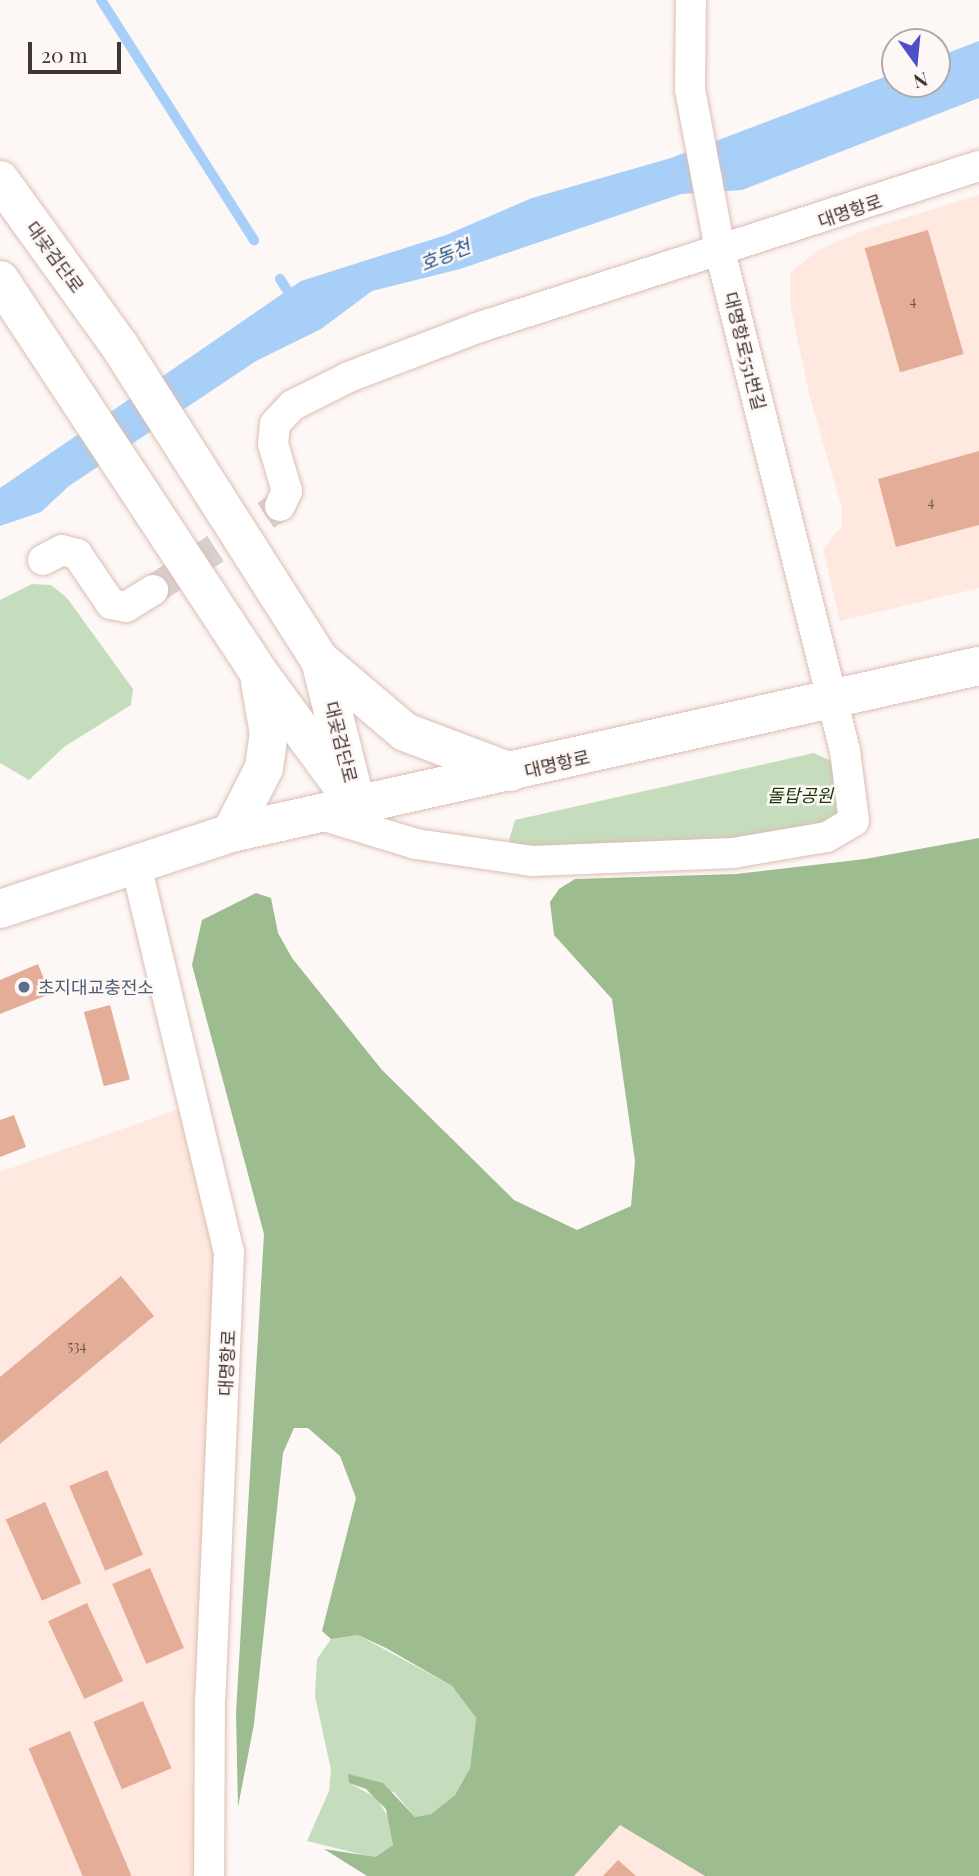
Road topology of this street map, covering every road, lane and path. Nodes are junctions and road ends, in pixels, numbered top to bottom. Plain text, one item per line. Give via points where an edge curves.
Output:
1 (691, 0) edge
2 (979, 166) edge
3 (0, 180) edge
4 (720, 247) junction
5 (0, 279) edge
6 (280, 506) dead end
7 (43, 560) dead end
8 (153, 590) tunnel mouth
9 (320, 660) junction
10 (979, 666) edge
11 (258, 673) junction
12 (831, 698) junction
13 (515, 774) junction
14 (357, 807) junction
15 (321, 815) junction
16 (230, 833) junction
17 (135, 861) junction
18 (0, 909) edge
19 (209, 1876) edge

1 - 4 street, 대명항로551번길 via 695,110
2 - 4 street, 대명항로
3 - 9 main road, 대곶검단로 via 119,345
4 - 6 street, 대명항로 via 477,328 293,405 275,424 274,444 288,491
4 - 12 street, 대명항로551번길
5 - 11 main road, 대곶검단로
7 - 8 street via 62,550 77,554 111,604 126,607
9 - 13 main road via 405,732 433,748
9 - 14 main road, 대곶검단로
10 - 12 main road, 대명항로
11 - 14 main road, 대곶검단로
11 - 16 main road via 269,734 264,768
12 - 13 main road, 대명항로
12 - 15 street, 대명항로551번길 via 854,808 844,832 827,837 707,855 533,861 416,844
13 - 14 main road, 대명항로
14 - 15 main road, 대명항로
15 - 16 main road, 대명항로
16 - 17 main road, 대명항로
17 - 18 main road, 대명항로
17 - 19 street, 대명항로 via 229,1252

